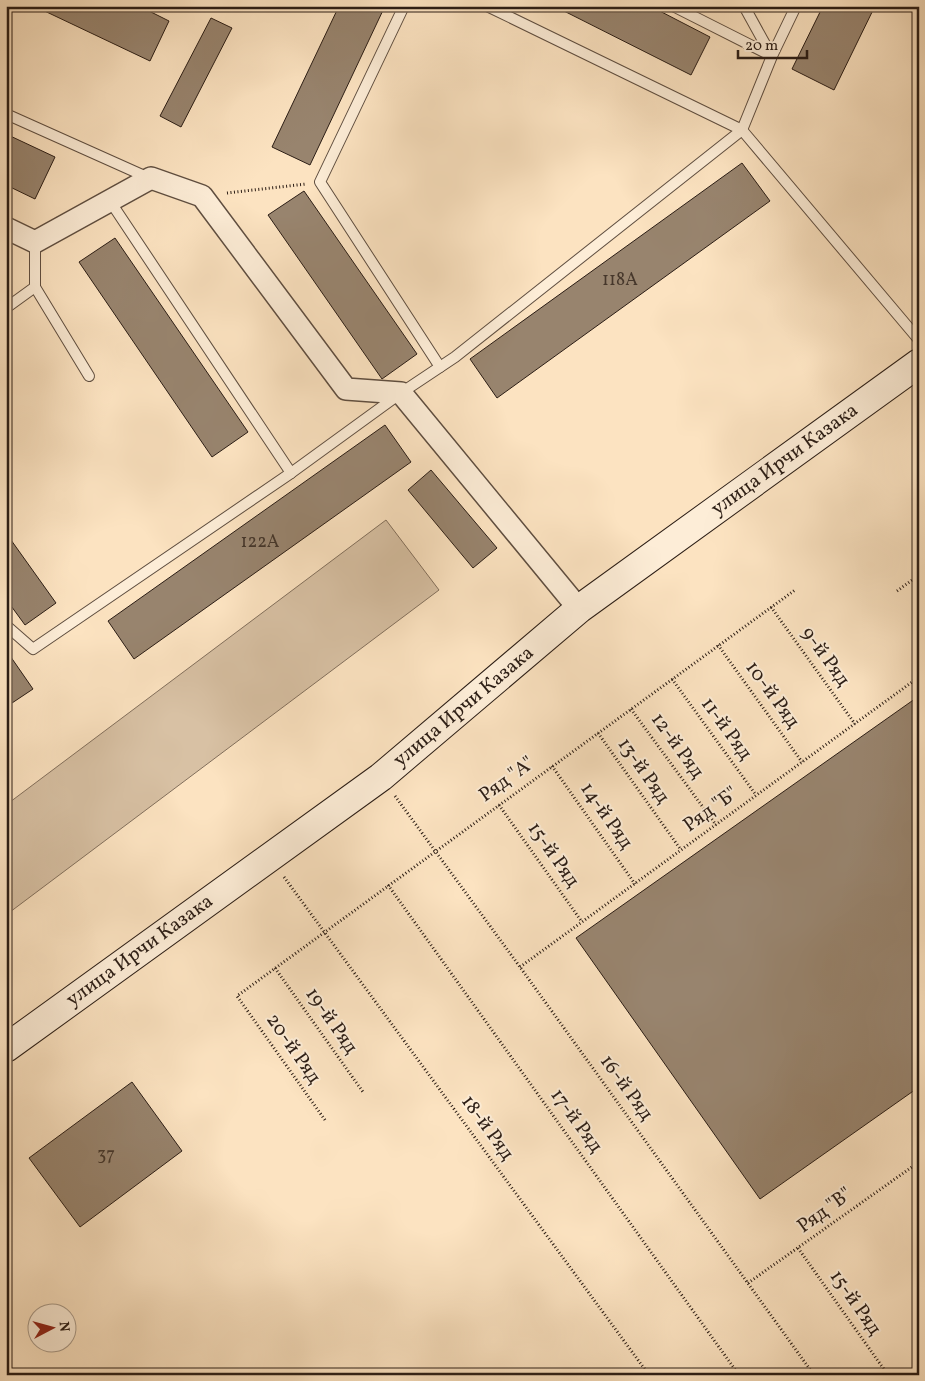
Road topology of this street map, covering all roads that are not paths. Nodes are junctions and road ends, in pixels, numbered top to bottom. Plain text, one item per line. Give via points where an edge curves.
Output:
1 (404, 6) edge
2 (488, 6) edge
3 (674, 6) edge
4 (744, 6) edge
5 (796, 6) edge
6 (772, 56) junction
7 (6, 114) edge
8 (742, 130) junction
9 (151, 178) junction
10 (110, 201) junction
11 (6, 228) edge
12 (35, 242) junction
13 (35, 287) junction
14 (6, 308) edge
15 (919, 340) edge
16 (919, 363) edge
17 (440, 367) junction
18 (89, 376) dead end
19 (401, 393) junction
20 (290, 473) junction
21 (579, 609) junction
22 (6, 630) edge
23 (6, 1048) edge

1 - 17 lane via 320,182
2 - 8 lane
3 - 6 lane
4 - 6 lane
5 - 6 lane
6 - 8 lane
7 - 9 lane
8 - 15 lane
8 - 17 lane
9 - 10 street
9 - 19 street via 202,196 346,389
10 - 12 street
10 - 20 lane
11 - 12 street
12 - 13 lane
13 - 14 lane
13 - 18 lane
16 - 21 main road, улица Ирчи Казака
17 - 19 lane
19 - 20 lane
19 - 21 street
20 - 22 lane via 33,649 9,628
21 - 23 main road, улица Ирчи Казака via 381,777

